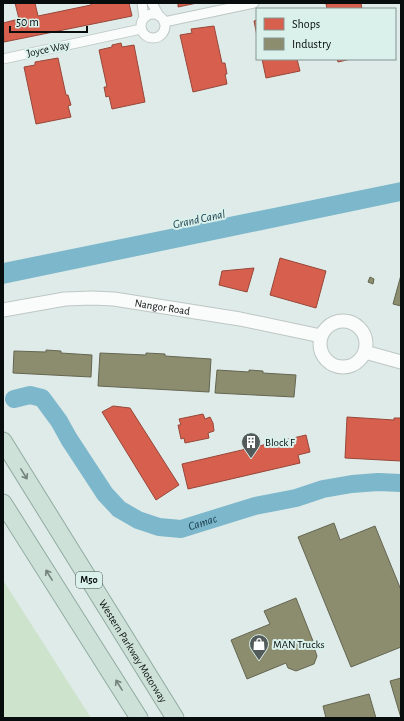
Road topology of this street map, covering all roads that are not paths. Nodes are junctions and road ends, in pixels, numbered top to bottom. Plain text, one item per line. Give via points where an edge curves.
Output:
1 (142, 3) edge
2 (152, 3) edge
3 (254, 3) edge
4 (144, 18) junction
5 (161, 19) junction
6 (141, 29) junction
7 (3, 59) edge
8 (3, 310) edge
9 (321, 336) junction
10 (365, 352) junction
11 (401, 362) edge
12 (3, 441) edge
13 (3, 503) edge
14 (140, 718) edge
15 (175, 718) edge

1 - 4 street
2 - 5 street
3 - 5 street
4 - 5 street via 151,14
4 - 6 street
5 - 6 street via 164,30 160,36 148,38
6 - 7 street, Joyce Way
8 - 9 main road, Nangor Road via 64,299 114,299 240,319
9 - 10 main road via 322,352 332,364 355,364
9 - 10 main road via 330,325 343,321 350,322 362,330 366,344
10 - 11 main road
12 -> 15 highway, Western Parkway Motorway / M50
14 -> 13 highway, M50

